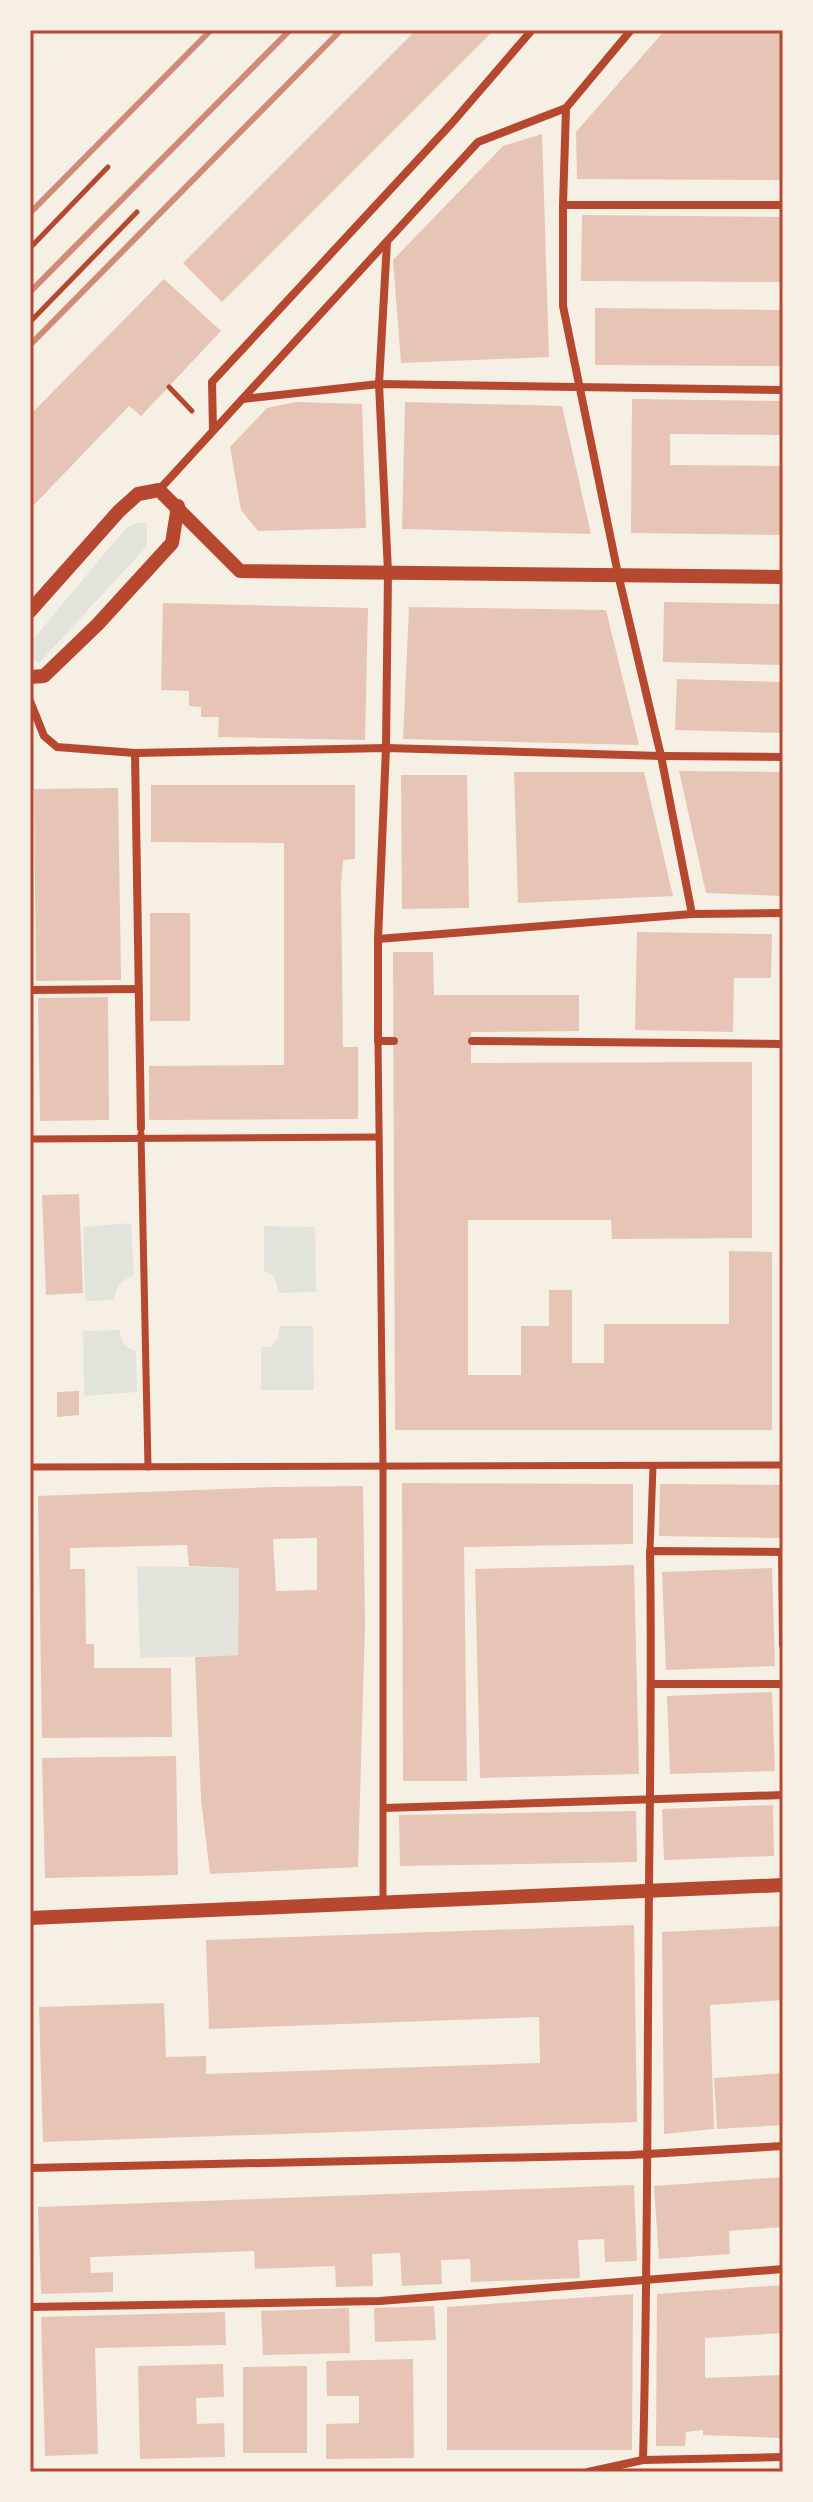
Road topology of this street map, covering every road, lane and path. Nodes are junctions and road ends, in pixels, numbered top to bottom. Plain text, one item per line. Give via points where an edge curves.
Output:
1 (532, 30) edge
2 (631, 30) edge
3 (566, 108) junction
4 (108, 167) dead end
5 (563, 205) junction
6 (783, 205) edge
7 (137, 212) dead end
8 (387, 242) junction
9 (30, 248) edge
10 (30, 322) edge
11 (379, 384) junction
12 (578, 387) junction
13 (783, 390) edge
14 (243, 399) junction
15 (213, 431) junction
16 (159, 490) junction
17 (178, 506) junction
18 (388, 572) junction
19 (618, 574) junction
20 (783, 577) edge
21 (30, 611) edge
22 (30, 677) edge
23 (30, 701) edge
24 (386, 748) junction
25 (135, 753) junction
26 (661, 756) junction
27 (783, 757) edge
28 (783, 913) edge
29 (692, 914) junction
30 (378, 939) junction
31 (138, 989) junction
32 (30, 990) edge
33 (378, 1041) junction
34 (394, 1041) dead end
35 (472, 1041) dead end
36 (783, 1044) edge
37 (141, 1128) joint
38 (379, 1137) junction
39 (30, 1139) edge
40 (141, 1139) junction
41 (783, 1465) edge
42 (383, 1466) junction
43 (653, 1466) junction
44 (30, 1467) edge
45 (148, 1467) junction
46 (650, 1551) junction
47 (782, 1552) edge
48 (783, 1645) edge
49 (653, 1684) junction
50 (783, 1684) edge
51 (783, 1795) edge
52 (651, 1799) junction
53 (384, 1808) junction
54 (783, 1885) edge
55 (649, 1891) junction
56 (383, 1903) junction
57 (30, 1918) edge
58 (783, 2146) edge
59 (649, 2154) junction
60 (30, 2168) edge
61 (783, 2269) edge
62 (648, 2281) junction
63 (30, 2307) edge
64 (783, 2457) edge
65 (643, 2460) junction
66 (588, 2472) edge

1 - 15 street via 212,382
2 - 3 street
3 - 5 street
3 - 8 street via 478,142
4 - 9 path
5 - 6 street
5 - 12 street via 563,306
7 - 10 path
8 - 11 street
8 - 14 street
11 - 12 street
11 - 14 street
11 - 18 street
12 - 13 street
12 - 19 street
14 - 15 street
15 - 16 street
16 - 17 street
16 - 21 street via 138,494 119,511
17 - 18 street via 240,571
17 - 22 street via 172,543 44,676
18 - 19 street
18 - 24 street
19 - 20 street
19 - 26 street
23 - 25 street via 44,736 57,747
24 - 25 street
24 - 26 street
24 - 30 street
25 - 31 street
26 - 27 street
26 - 29 street
28 - 29 street
29 - 30 street
30 - 33 street
31 - 32 street
31 - 37 street
33 - 34 street
33 - 38 street
35 - 36 street
37 - 40 street
38 - 40 street
38 - 42 street
39 - 40 street
40 - 45 street
41 - 43 street
42 - 43 street
42 - 45 street
42 - 53 street
43 - 46 street
44 - 45 street
46 - 47 street
46 - 49 street
47 - 48 street
49 - 50 street
49 - 52 street
51 - 52 street
52 - 53 street
52 - 55 street
53 - 56 street
54 - 55 street
55 - 56 street
55 - 59 street
56 - 57 street
58 - 59 street
59 - 60 street
59 - 62 street
61 - 62 street
62 - 63 street via 380,2301
62 - 65 street
64 - 65 street
65 - 66 street

